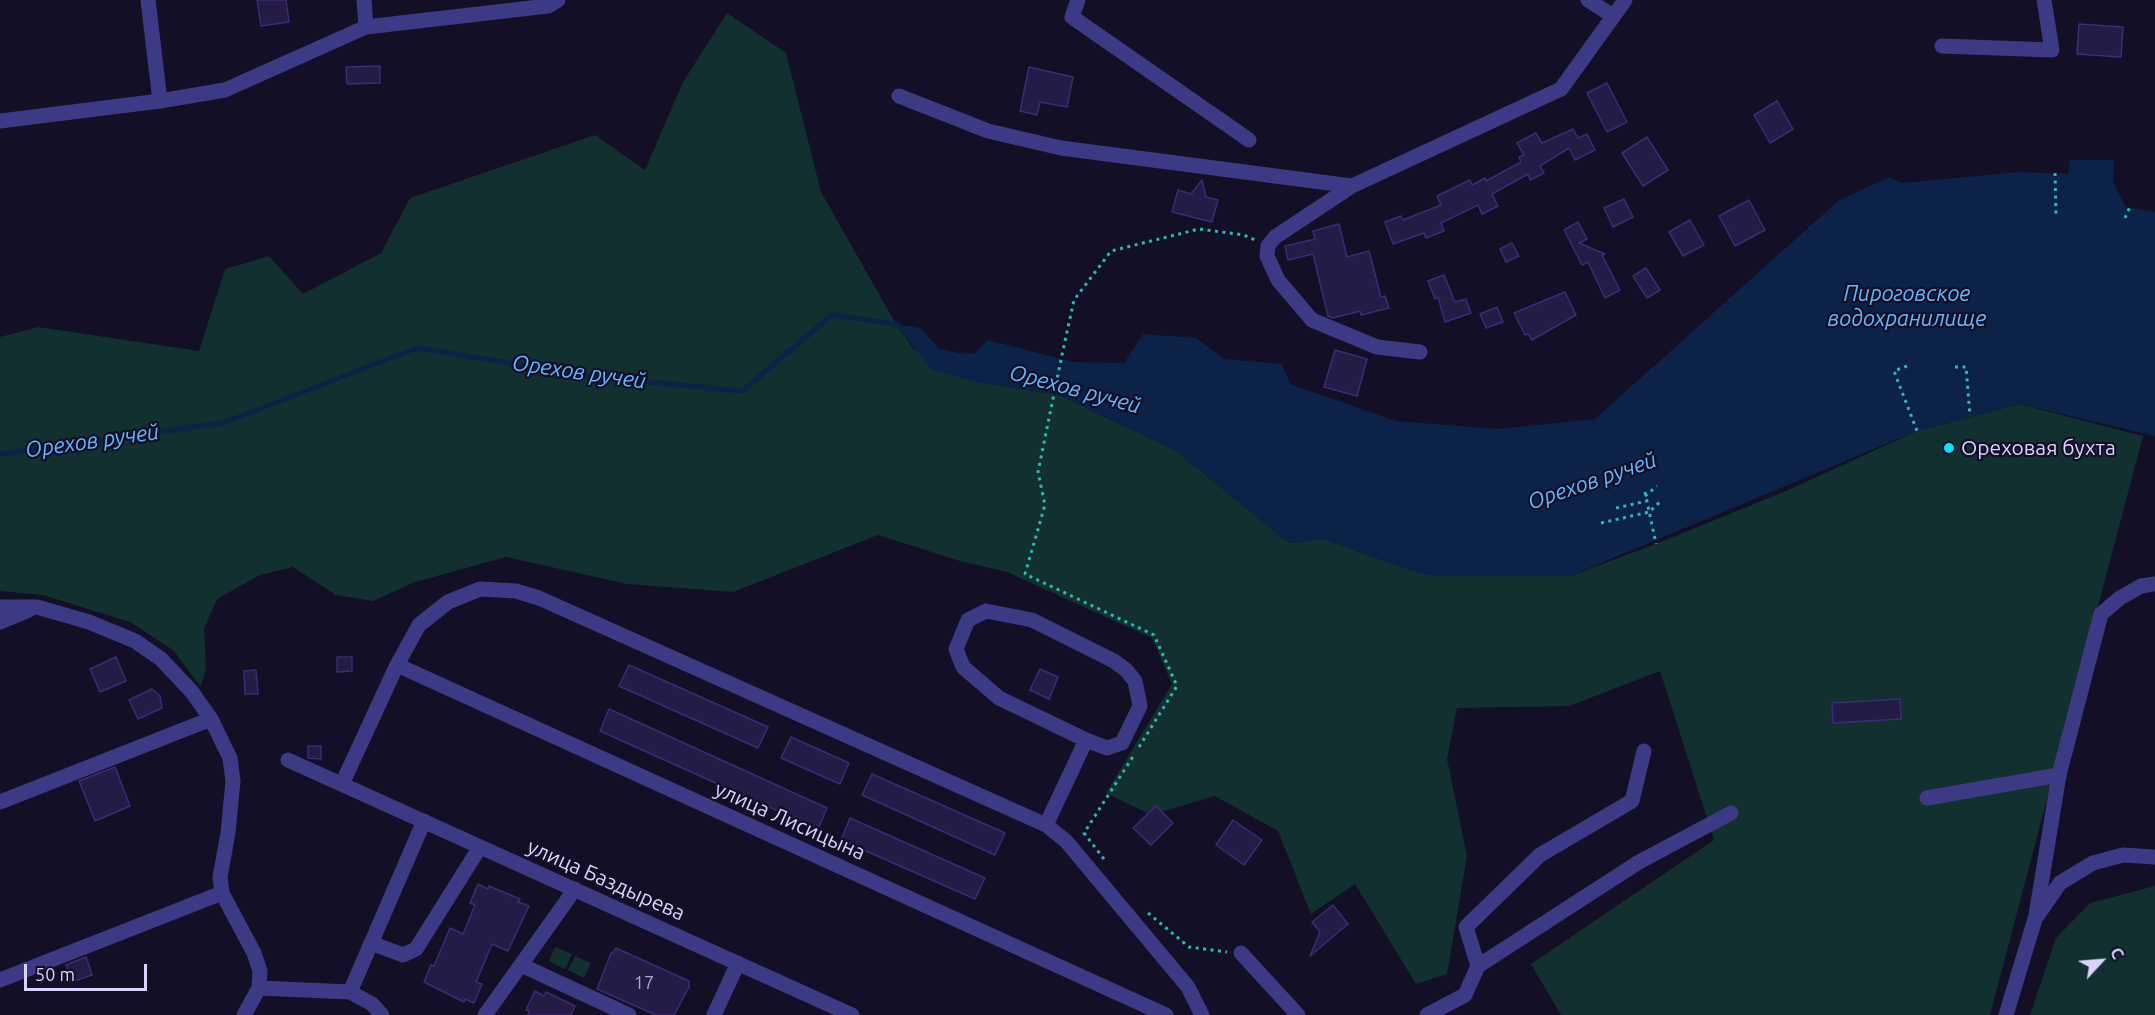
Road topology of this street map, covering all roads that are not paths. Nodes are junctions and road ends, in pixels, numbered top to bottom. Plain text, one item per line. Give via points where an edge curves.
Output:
1 (148, 0) edge
2 (364, 0) edge
3 (558, 0) edge
4 (1078, 0) edge
5 (1588, 0) edge
6 (1625, 0) edge
7 (2044, 0) edge
8 (1613, 16) junction
9 (366, 27) junction
10 (1942, 46) dead end
11 (899, 96) dead end
12 (160, 101) junction
13 (0, 121) edge
14 (1248, 140) dead end
15 (1352, 186) junction
16 (1420, 352) dead end
17 (2155, 584) edge
18 (0, 607) edge
19 (37, 607) junction
20 (0, 622) edge
21 (397, 665) junction
22 (211, 719) junction
23 (1086, 740) junction
24 (1644, 751) dead end
25 (288, 759) dead end
26 (2059, 776) junction
27 (342, 784) junction
28 (1927, 798) dead end
29 (0, 802) edge
30 (1731, 813) dead end
31 (424, 821) junction
32 (1046, 825) junction
33 (480, 847) junction
34 (2155, 857) edge
35 (575, 889) junction
36 (222, 893) junction
37 (2035, 919) junction
38 (371, 943) junction
39 (1241, 953) road end
40 (738, 963) junction
41 (521, 965) junction
42 (1478, 966) junction
43 (0, 980) edge
44 (259, 988) junction
45 (350, 992) junction
46 (611, 1011) edge
47 (244, 1015) edge
48 (382, 1015) edge
49 (485, 1015) edge
50 (629, 1015) edge
51 (714, 1015) edge
52 (852, 1015) edge
53 (1166, 1015) edge
54 (1202, 1015) edge
55 (1298, 1015) edge
56 (1427, 1015) edge
57 (2006, 1015) edge

1 - 12 street
2 - 9 street
3 - 9 street via 548,6
4 - 14 street via 1072,17
5 - 8 street
6 - 8 street
7 - 10 street via 2052,50
8 - 15 street via 1561,89
9 - 12 street via 225,90
11 - 15 street via 988,131 1061,148
12 - 13 street
15 - 16 street via 1275,237 1267,256 1278,280 1312,320 1377,347
17 - 26 street via 2134,590 2101,614
18 - 19 street
19 - 20 street
19 - 22 street via 135,641 161,659
21 - 27 street
21 - 32 street via 419,625 448,602 480,589 516,591
21 - 53 street, улица Лисицына
22 - 29 street
22 - 36 street via 230,758 233,781 220,877
23 - 23 street via 1107,748 1122,743 1140,705 1135,681 1126,670 1032,620 986,611 968,620 956,649 963,667 999,698
23 - 32 street
24 - 42 street via 1632,801 1540,855 1466,927
25 - 27 street, улица Баздырева
26 - 28 street
26 - 37 street
27 - 31 street, улица Баздырева
30 - 42 street via 1639,862
31 - 33 street, улица Баздырева
31 - 38 street
32 - 54 street via 1066,841 1188,987
33 - 35 street, улица Баздырева
33 - 38 street via 417,949 403,956
34 - 37 street via 2123,855 2093,862 2060,883
35 - 40 street, улица Баздырева
35 - 41 street
36 - 43 street
36 - 44 street via 254,953 260,971
37 - 57 street
38 - 45 street
39 - 55 street
40 - 51 street
40 - 52 street, улица Баздырева
41 - 46 street
41 - 49 street
42 - 56 street via 1465,995
44 - 45 street
44 - 47 street
45 - 48 street via 372,1004
46 - 50 street

